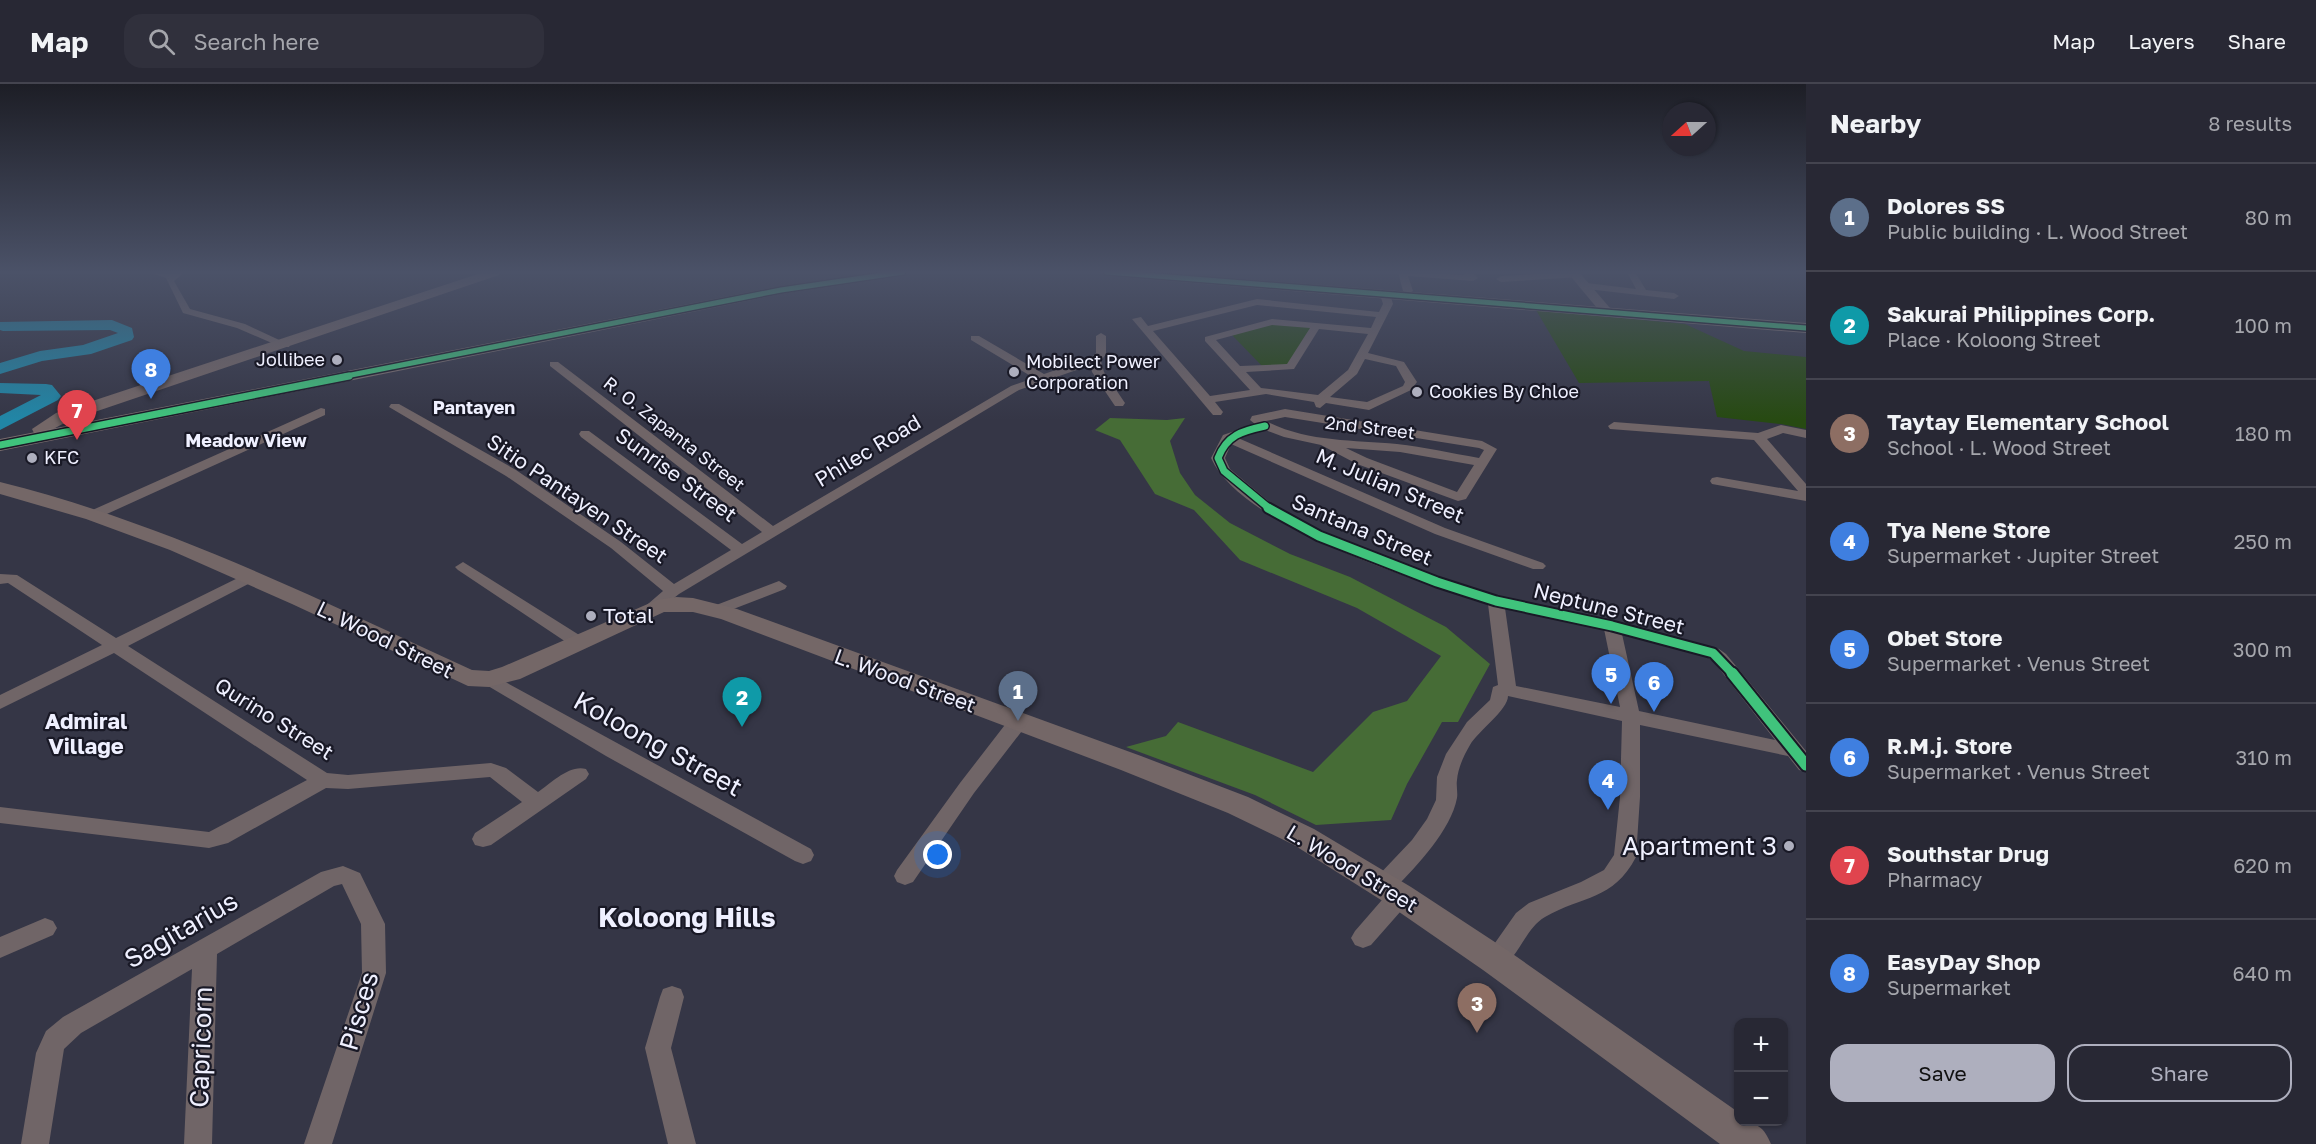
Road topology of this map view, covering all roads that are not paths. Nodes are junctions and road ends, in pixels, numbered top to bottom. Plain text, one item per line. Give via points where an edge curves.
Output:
1 (224, 321) edge
2 (347, 321) edge
3 (609, 321) edge
4 (1139, 321) edge
5 (1178, 321) edge
6 (1378, 321) edge
7 (1736, 321) edge
8 (1317, 325) junction
9 (1806, 328) edge
10 (1147, 329) junction
11 (1373, 331) junction
12 (1101, 336) dead end
13 (975, 338) dead end
14 (496, 344) junction
15 (281, 345) junction
16 (1362, 355) junction
17 (1095, 360) junction
18 (554, 364) dead end
19 (1237, 369) junction
20 (1041, 377) junction
21 (1258, 392) junction
22 (1207, 400) junction
23 (1119, 403) dead end
24 (1320, 403) junction
25 (395, 407) dead end
26 (321, 412) dead end
27 (1217, 412) dead end
28 (75, 422) junction
29 (1261, 422) junction
30 (1614, 426) dead end
31 (40, 429) junction
32 (585, 434) dead end
33 (1806, 434) edge
34 (0, 437) edge
35 (1758, 437) junction
36 (1227, 438) junction
37 (1325, 442) junction
38 (0, 445) edge
39 (1483, 463) junction
40 (1717, 481) dead end
41 (0, 488) edge
42 (1806, 492) edge
43 (1806, 497) edge
44 (93, 515) junction
45 (772, 532) junction
46 (742, 550) junction
47 (1538, 566) dead end
48 (463, 567) dead end
49 (250, 577) junction
50 (6, 578) edge
51 (779, 586) dead end
52 (673, 591) junction
53 (1496, 601) junction
54 (649, 610) junction
55 (717, 610) junction
56 (1612, 626) junction
57 (578, 642) junction
58 (117, 644) junction
59 (489, 679) junction
60 (1508, 690) junction
61 (0, 703) edge
62 (1631, 717) junction
63 (1018, 722) junction
64 (1800, 758) edge
65 (579, 774) dead end
66 (323, 780) junction
67 (537, 802) junction
68 (0, 814) edge
69 (483, 839) dead end
70 (803, 855) dead end
71 (905, 876) dead end
72 (352, 879) joint
73 (1391, 888) junction
74 (45, 928) dead end
75 (1363, 938) dead end
76 (0, 948) edge
77 (205, 950) junction
78 (1494, 960) junction
79 (672, 997) dead end
80 (35, 1144) edge
81 (198, 1144) edge
82 (318, 1144) edge
83 (682, 1144) edge
84 (1752, 1144) edge

1 - 15 street
2 - 15 main road
3 - 14 main road
4 - 10 street
5 - 10 street
6 - 11 street
7 - 9 main road
8 - 11 street
8 - 19 street via 1290,367
8 - 19 street via 1272,322 1209,339
10 - 22 street
11 - 16 street
12 - 17 street via 1101,354
13 - 20 street
14 - 28 main road
14 - 38 main road
15 - 28 main road via 90,412
15 - 31 main road via 62,417
16 - 24 street via 1353,372
16 - 24 street via 1400,364 1410,382 1407,388 1369,406
17 - 20 street, Philec Road
17 - 23 street via 1098,372
18 - 45 street, R. O. Zapanta Street
19 - 21 street
20 - 45 street, Philec Road via 1015,388
21 - 22 street
21 - 24 street
22 - 27 street
25 - 52 street, Sitio Pantayen Street via 511,473 616,545
26 - 44 street
28 - 31 main road
29 - 36 street
29 - 37 street, 2nd Street via 1282,432
29 - 39 street via 1285,413 1482,445 1491,449
30 - 35 street
31 - 34 main road
32 - 46 street, Sunrise Street
33 - 35 street via 1781,429
35 - 42 street
36 - 47 street, M. Julian Street via 1440,531
36 - 53 street, Santana Street via 1218,458 1224,471 1268,508 1319,536
37 - 39 street, 2nd Street via 1404,449
37 - 39 street via 1362,461 1455,496 1461,496
40 - 43 street
41 - 44 main road, L. Wood Street
44 - 49 main road, L. Wood Street
45 - 46 street, Philec Road
46 - 52 street, Philec Road
48 - 57 street
49 - 58 street
49 - 59 main road, L. Wood Street via 458,675
50 - 58 street, Qurino Street
51 - 55 street
52 - 54 street, Philec Road
53 - 56 street, Neptune Street
53 - 60 street
54 - 55 main road, L. Wood Street via 682,603
54 - 57 main road, L. Wood Street
55 - 63 main road, L. Wood Street
56 - 62 street
56 - 64 street, Neptune Street via 1720,658
57 - 59 main road, L. Wood Street via 521,669
58 - 61 street
58 - 66 street, Qurino Street
59 - 70 street, Koloong Street
60 - 62 street
60 - 73 street via 1499,691 1499,702 1465,735 1446,780 1447,798 1426,838
62 - 64 street
62 - 78 street via 1625,857 1612,876 1537,910 1524,920
63 - 71 street
63 - 73 main road, L. Wood Street via 1238,805 1304,837
65 - 67 street
66 - 67 street, Qurino Street via 348,782 491,770 500,772
66 - 68 street via 209,840
67 - 69 street
72 - 77 street, Sagitarius via 343,875 328,878
72 - 82 street, Pisces via 373,924 375,972
73 - 75 street
73 - 78 main road, L. Wood Street
74 - 76 street
77 - 80 street, Sagitarius via 72,1025 55,1040 49,1053
77 - 81 street, Capricorn
78 - 84 main road, L. Wood Street
79 - 83 street via 658,1048

